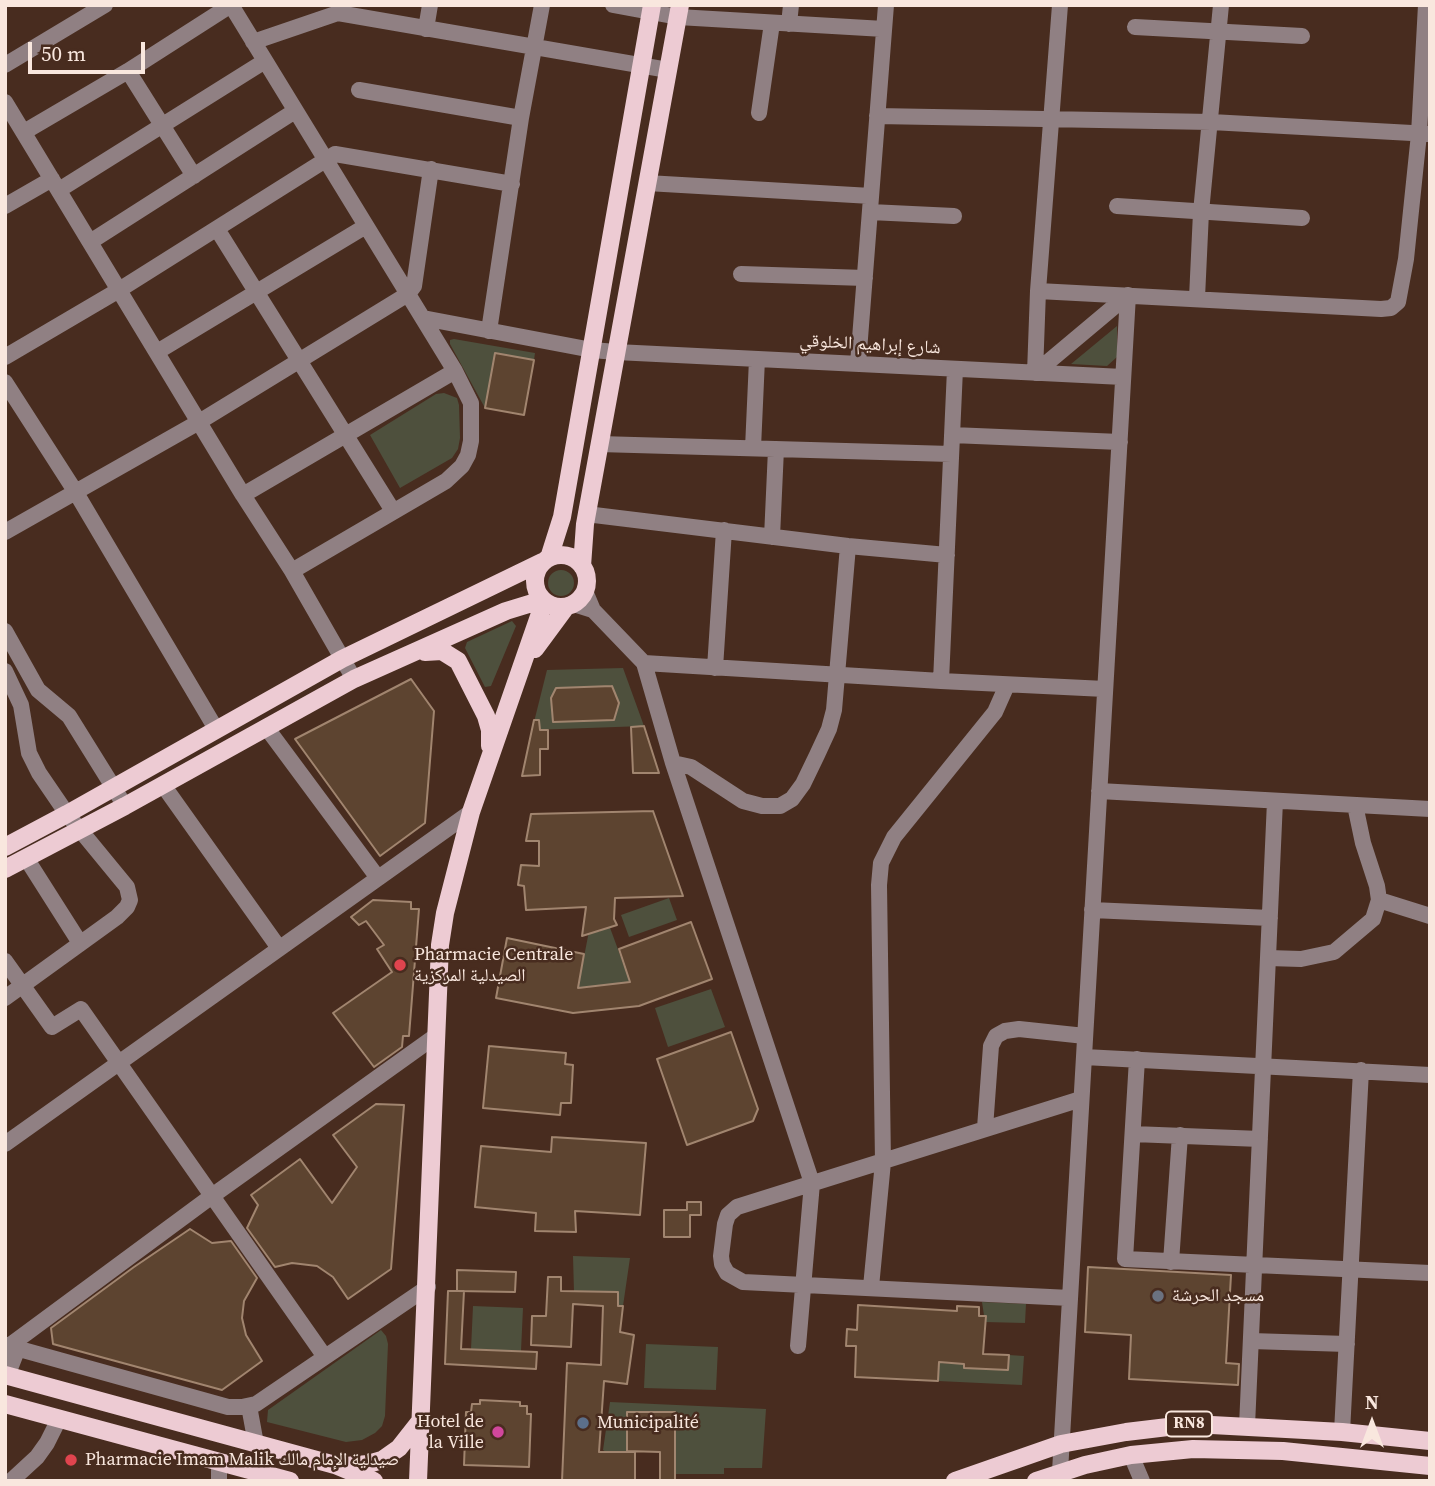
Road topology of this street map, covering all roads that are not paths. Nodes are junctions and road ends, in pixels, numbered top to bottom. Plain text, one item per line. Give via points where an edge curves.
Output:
1 (105, 5) edge
2 (231, 5) edge
3 (429, 5) edge
4 (542, 5) edge
5 (613, 5) edge
6 (791, 5) edge
7 (886, 5) edge
8 (1060, 5) edge
9 (1221, 5) edge
10 (1426, 5) edge
11 (338, 9) edge
12 (651, 10) edge
13 (679, 11) edge
14 (772, 23) junction
15 (789, 24) junction
16 (1135, 27) dead end
17 (426, 29) junction
18 (884, 29) junction
19 (1219, 30) junction
20 (1302, 36) dead end
21 (253, 42) junction
22 (1427, 46) edge
23 (533, 48) junction
24 (265, 61) junction
25 (5, 65) edge
26 (642, 66) junction
27 (668, 70) junction
28 (128, 71) junction
29 (359, 90) dead end
30 (5, 102) edge
31 (295, 111) junction
32 (760, 114) dead end
33 (877, 116) junction
34 (521, 118) junction
35 (1052, 118) junction
36 (1211, 122) junction
37 (163, 126) junction
38 (24, 132) junction
39 (1424, 134) edge
40 (326, 161) junction
41 (431, 169) junction
42 (194, 176) junction
43 (647, 183) junction
44 (512, 184) junction
45 (55, 185) junction
46 (871, 204) junction
47 (5, 206) edge
48 (1117, 206) dead end
49 (1201, 212) junction
50 (954, 216) dead end
51 (1302, 218) dead end
52 (366, 226) junction
53 (217, 229) junction
54 (90, 242) junction
55 (741, 274) dead end
56 (865, 278) junction
57 (119, 290) junction
58 (1038, 291) junction
59 (258, 293) junction
60 (408, 294) junction
61 (1128, 295) junction
62 (1197, 298) junction
63 (423, 318) junction
64 (489, 331) junction
65 (592, 350) junction
66 (157, 352) junction
67 (616, 352) junction
68 (5, 357) edge
69 (300, 359) junction
70 (757, 359) junction
71 (858, 364) junction
72 (955, 369) junction
73 (455, 371) junction
74 (1035, 373) junction
75 (1123, 377) junction
76 (5, 382) edge
77 (199, 422) junction
78 (346, 435) junction
79 (952, 435) junction
80 (1120, 442) junction
81 (599, 444) junction
82 (753, 448) junction
83 (776, 449) junction
84 (951, 454) junction
85 (75, 491) junction
86 (243, 495) junction
87 (393, 512) junction
88 (586, 514) junction
89 (724, 530) junction
90 (5, 532) edge
91 (772, 537) junction
92 (848, 546) junction
93 (947, 555) junction
94 (545, 560) junction
95 (582, 566) junction
96 (292, 571) junction
97 (543, 601) junction
98 (575, 601) junction
99 (5, 631) edge
100 (342, 659) junction
101 (391, 663) junction
102 (643, 663) junction
103 (524, 664) junction
104 (715, 668) junction
105 (5, 671) edge
106 (838, 675) junction
107 (354, 679) junction
108 (941, 681) junction
109 (1007, 685) junction
110 (1105, 689) junction
111 (51, 700) junction
112 (23, 716) junction
113 (266, 727) junction
114 (216, 729) junction
115 (488, 762) junction
116 (673, 763) junction
117 (163, 785) junction
118 (114, 786) junction
119 (1099, 791) junction
120 (1275, 801) junction
121 (1355, 805) junction
122 (125, 806) junction
123 (1430, 809) edge
124 (471, 812) junction
125 (67, 814) junction
126 (80, 829) junction
127 (5, 847) edge
128 (26, 858) junction
129 (5, 869) edge
130 (378, 878) junction
131 (1379, 900) junction
132 (1092, 910) junction
133 (1430, 916) edge
134 (1270, 918) junction
135 (80, 943) junction
136 (279, 948) junction
137 (1268, 958) junction
138 (5, 961) edge
139 (22, 986) junction
140 (5, 998) edge
141 (437, 1035) junction
142 (1085, 1036) junction
143 (1084, 1057) junction
144 (1137, 1059) junction
145 (119, 1063) junction
146 (1264, 1065) junction
147 (1361, 1070) junction
148 (1430, 1074) edge
149 (1081, 1099) junction
150 (985, 1128) junction
151 (1133, 1134) junction
152 (1180, 1135) junction
153 (1260, 1139) junction
154 (5, 1142) edge
155 (883, 1162) junction
156 (812, 1183) junction
157 (212, 1196) junction
158 (1171, 1262) junction
159 (1255, 1265) junction
160 (1351, 1269) junction
161 (1430, 1273) edge
162 (803, 1284) junction
163 (428, 1287) junction
164 (872, 1287) junction
165 (1070, 1298) junction
166 (1251, 1341) junction
167 (1347, 1344) junction
168 (11, 1346) edge
169 (798, 1346) dead end
170 (325, 1357) junction
171 (6, 1376) edge
172 (5, 1405) edge
173 (249, 1406) junction
174 (59, 1419) junction
175 (421, 1420) junction
176 (1247, 1426) junction
177 (1342, 1432) junction
178 (1430, 1441) edge
179 (257, 1444) junction
180 (1061, 1444) junction
181 (1130, 1455) junction
182 (335, 1465) junction
183 (1430, 1466) edge
184 (219, 1472) edge
185 (1060, 1472) junction
186 (11, 1481) edge
187 (290, 1481) edge
188 (374, 1481) edge
189 (418, 1481) edge
190 (955, 1481) edge
191 (1036, 1481) edge
192 (1142, 1481) edge

1 - 25 street
2 - 21 street
2 - 28 street
3 - 17 street
4 - 23 street
5 - 12 street
6 - 15 street
7 - 18 street
8 - 35 street
9 - 19 street
10 - 22 street
11 - 17 street
11 - 21 street
12 - 13 street
12 - 26 main road
13 - 14 street
13 - 27 main road
14 - 15 street
14 - 32 street
15 - 18 street
16 - 19 street
17 - 23 street
18 - 33 street
19 - 20 street
19 - 36 street
21 - 24 street
22 - 39 street
23 - 26 street
23 - 34 street
24 - 31 street
24 - 37 street
26 - 27 street
26 - 65 main road
27 - 43 main road
28 - 37 street
28 - 38 street
29 - 34 street
30 - 38 street
31 - 40 street
31 - 42 street
33 - 35 street
33 - 46 street
34 - 44 street
35 - 36 street
35 - 58 street
36 - 39 street
36 - 49 street
37 - 42 street
37 - 45 street
38 - 45 street
39 - 62 street via 1398,302 1381,309
40 - 41 street via 335,154
40 - 52 street
40 - 53 street
41 - 44 street
41 - 60 street via 414,286
42 - 54 street
43 - 46 street
43 - 67 main road
44 - 64 street
45 - 47 street
45 - 54 street
46 - 50 street
46 - 56 street
48 - 49 street
49 - 51 street
49 - 62 street
52 - 59 street
52 - 60 street
53 - 57 street
53 - 59 street
54 - 57 street
55 - 56 street
56 - 71 street
57 - 66 street
57 - 68 street
58 - 61 street
58 - 74 street
59 - 66 street
59 - 69 street
60 - 63 street
60 - 69 street
61 - 62 street
61 - 74 street
61 - 75 street
63 - 64 street, شارع إبراهيم الخلوقي
63 - 73 street
64 - 65 street, شارع إبراهيم الخلوقي
65 - 67 street, شارع إبراهيم الخلوقي
65 - 94 main road via 562,517
66 - 77 street
67 - 70 street, شارع إبراهيم الخلوقي
67 - 81 main road
69 - 77 street
69 - 78 street
70 - 71 street, شارع إبراهيم الخلوقي
70 - 82 street
71 - 72 street, شارع إبراهيم الخلوقي
72 - 74 street, شارع إبراهيم الخلوقي
72 - 79 street
73 - 78 street
73 - 87 street via 471,403 468,455 446,481
74 - 75 street, شارع إبراهيم الخلوقي
75 - 80 street
76 - 85 street
77 - 85 street
77 - 86 street
78 - 86 street
78 - 87 street
79 - 80 street
79 - 84 street
80 - 110 street
81 - 82 street
81 - 88 main road
82 - 83 street
83 - 84 street
83 - 91 street
84 - 93 street
85 - 90 street
85 - 114 street
86 - 96 street
87 - 96 street
88 - 89 street
88 - 95 main road
89 - 91 street
89 - 104 street
91 - 92 street
92 - 93 street
92 - 106 street
93 - 108 street
94 - 95 main road via 555,555 570,557
94 - 97 main road via 534,577
94 - 100 main road
95 - 98 main road via 586,573
96 - 100 street
97 - 98 main road via 558,608
97 - 101 main road via 506,611
97 - 103 main road
98 - 102 street via 593,610
98 - 103 main road
99 - 111 street via 38,690
100 - 107 street
100 - 114 main road
101 - 107 main road
101 - 115 main road via 431,650 451,654 458,661 486,716
102 - 104 street
102 - 116 street
103 - 115 main road
104 - 106 street
105 - 112 street
106 - 108 street
106 - 116 street via 829,729 803,784 780,806 743,800 691,767
107 - 113 main road
108 - 109 street
109 - 110 street
109 - 155 street via 995,712 894,837 881,863
110 - 119 street
111 - 112 street
111 - 118 street via 69,716
112 - 125 street via 29,753
113 - 117 main road
113 - 130 street
114 - 118 main road
115 - 124 main road
116 - 156 street
117 - 122 main road
117 - 136 street
118 - 122 street
118 - 125 main road
119 - 120 street
119 - 132 street
120 - 121 street
120 - 134 street
121 - 123 street
121 - 131 street
122 - 126 main road
124 - 130 street
124 - 141 main road via 440,944
125 - 126 street
125 - 127 main road
126 - 128 main road
126 - 135 street via 127,887 130,900 123,912
128 - 129 main road
128 - 135 street
130 - 136 street
131 - 133 street
131 - 137 street via 1373,919 1334,952 1301,959
132 - 134 street
132 - 142 street
134 - 137 street
135 - 139 street
136 - 145 street
137 - 146 street
138 - 139 street
139 - 140 street
139 - 145 street via 52,1027 81,1009
141 - 157 street
141 - 163 main road
142 - 143 street
142 - 150 street via 1018,1029 996,1036 991,1046
143 - 144 street
143 - 149 street
144 - 146 street
144 - 151 street
145 - 154 street
145 - 157 street
146 - 147 street
146 - 153 street
147 - 148 street
147 - 160 street
149 - 150 street
149 - 165 street
150 - 155 street
151 - 152 street
151 - 158 street via 1125,1259
152 - 153 street
152 - 158 street
153 - 159 street
155 - 156 street
155 - 164 street
156 - 162 street
156 - 162 street via 732,1211 725,1224 721,1256 727,1273 743,1282
157 - 168 street
157 - 170 street
158 - 159 street
159 - 160 street
159 - 166 street
160 - 161 street
160 - 167 street
162 - 164 street
162 - 169 street
163 - 170 street
163 - 175 main road
164 - 165 street
165 - 180 street
166 - 167 street
166 - 176 street
167 - 177 street
168 - 171 street
168 - 173 street via 228,1407
170 - 173 street
171 - 179 main road
172 - 174 main road
173 - 179 street
174 - 184 main road
174 - 186 street via 37,1457
175 - 182 main road via 399,1448 382,1460
175 - 189 main road
176 - 177 main road, RN8
176 - 180 main road, RN8 via 1193,1424
177 - 178 main road, RN8
179 - 182 main road
180 - 185 street
180 - 190 main road, RN8
181 - 183 main road, RN8 via 1229,1449
181 - 185 main road, RN8
181 - 192 street
182 - 188 main road
184 - 187 main road
185 - 191 main road, RN8

